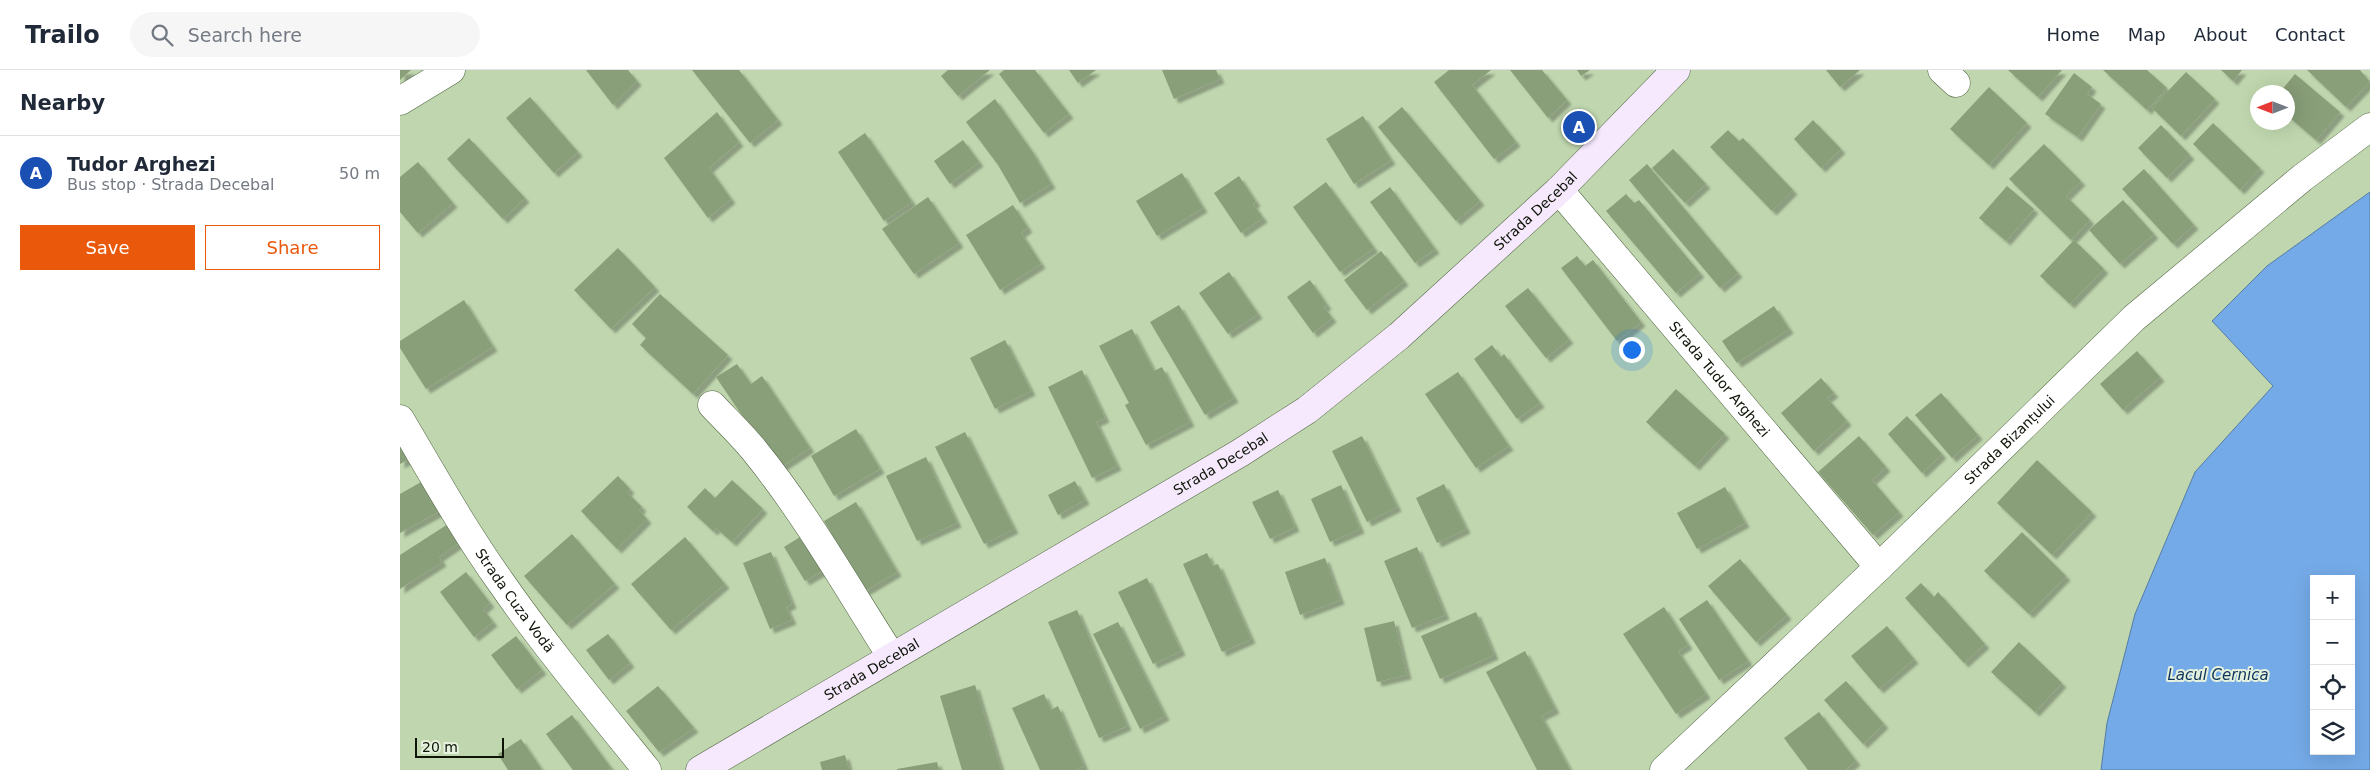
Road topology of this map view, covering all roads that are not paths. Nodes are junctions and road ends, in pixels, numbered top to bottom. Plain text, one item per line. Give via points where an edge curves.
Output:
1 (451, 70) edge
2 (1676, 70) edge
3 (400, 101) edge
4 (2370, 127) edge
5 (1559, 190) junction
6 (712, 405) dead end
7 (400, 419) edge
8 (1879, 567) junction
9 (892, 657) junction
10 (647, 770) edge
11 (700, 770) edge
12 (1664, 770) edge

1 - 3 street
2 - 5 main road, Strada Decebal
4 - 8 street, Strada Bizanțului via 2302,178 2134,318
5 - 8 street, Strada Tudor Arghezi
5 - 9 main road, Strada Decebal via 1399,336 1307,410 1240,453
6 - 9 street via 788,495
7 - 10 street, Strada Cuza Vodă via 453,510 500,581
8 - 12 street, Strada Bizanțului
9 - 11 main road, Strada Decebal

